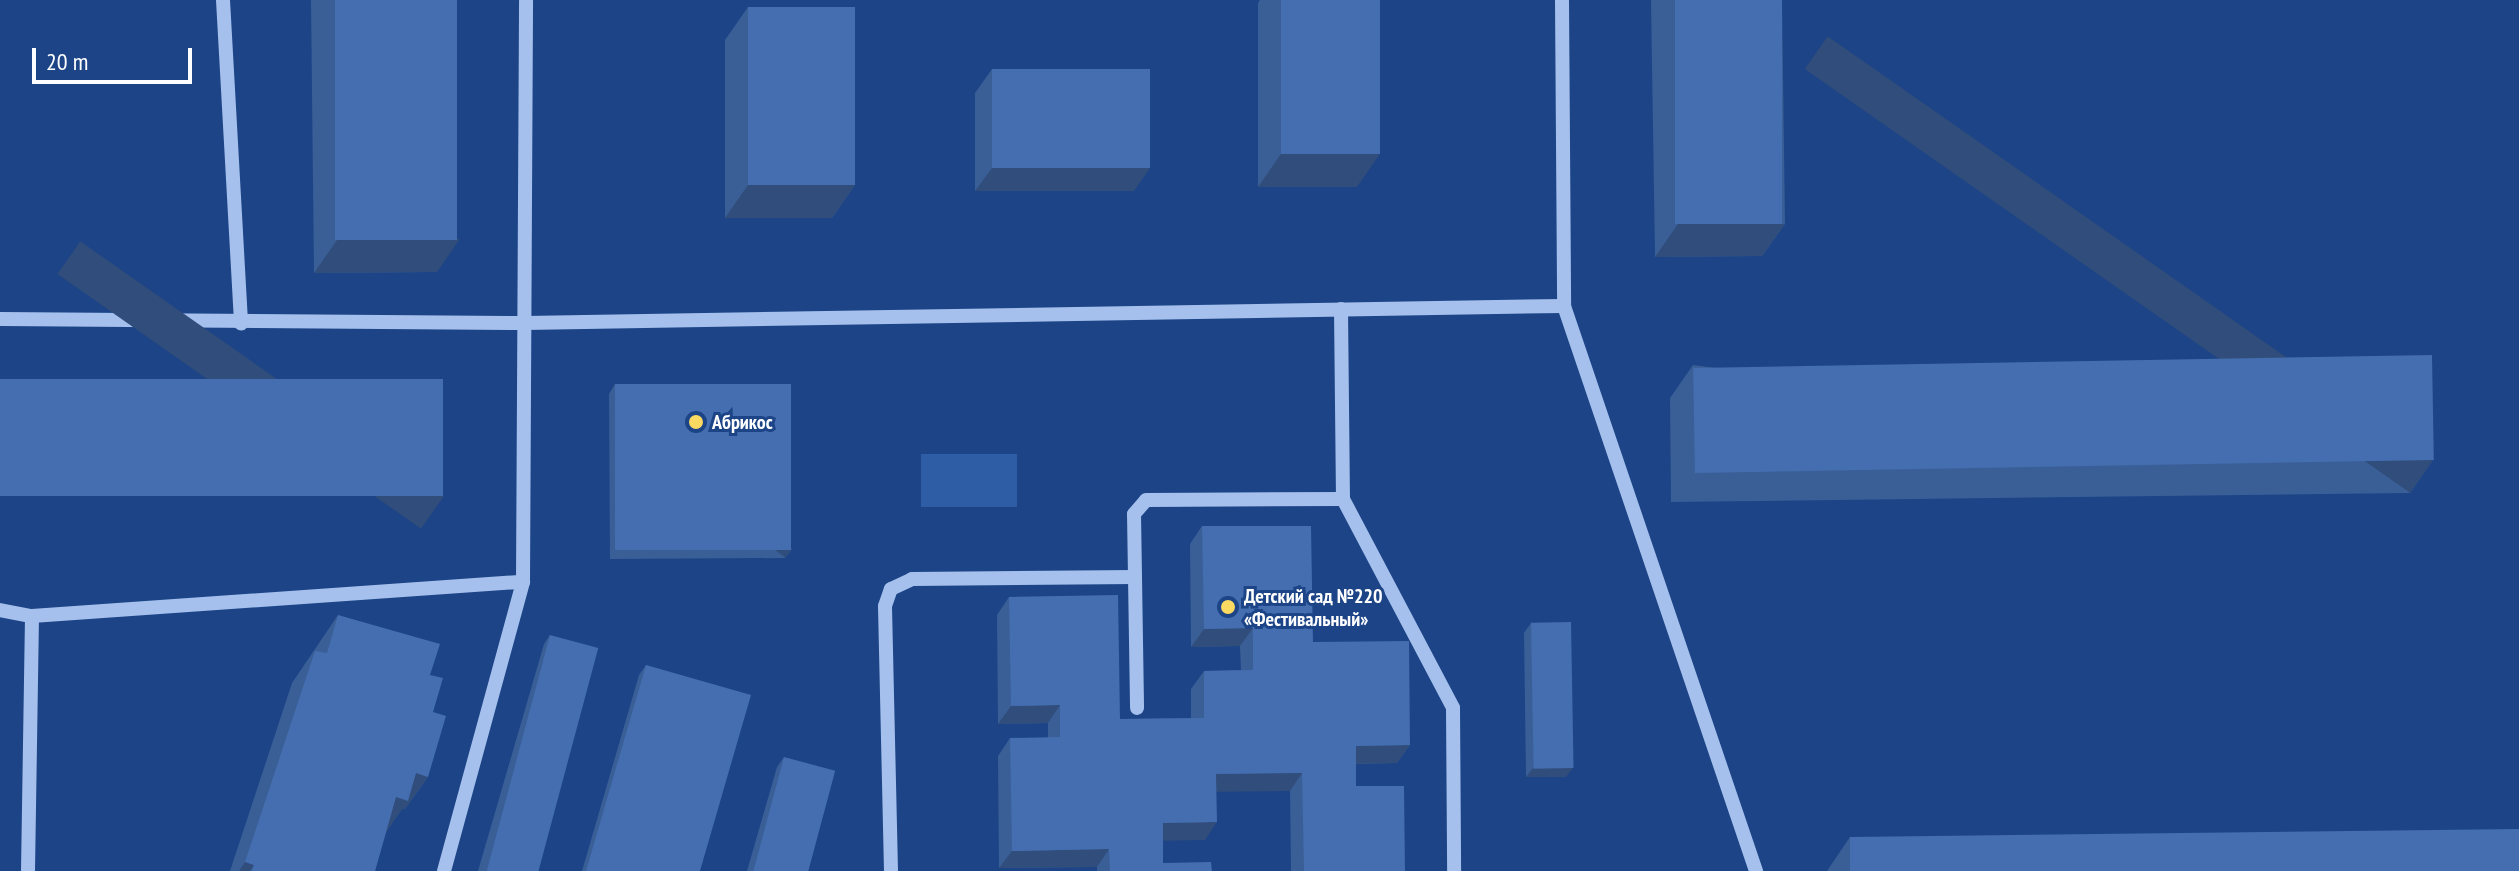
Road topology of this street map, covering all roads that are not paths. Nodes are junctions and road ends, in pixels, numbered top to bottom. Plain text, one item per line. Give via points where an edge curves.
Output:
1 (223, 0) edge
2 (526, 0) edge
3 (1562, 0) edge
4 (1564, 306) junction
5 (1341, 309) junction
6 (0, 319) edge
7 (241, 323) junction
8 (525, 323) junction
9 (1343, 499) junction
10 (1135, 577) junction
11 (523, 582) junction
12 (0, 610) edge
13 (32, 616) junction
14 (1137, 708) dead end
15 (28, 871) edge
16 (444, 871) edge
17 (891, 871) edge
18 (1454, 871) edge
19 (1756, 871) edge

1 - 7 lane
2 - 8 lane
3 - 4 lane
4 - 5 lane
4 - 19 lane
5 - 8 lane
5 - 9 lane
6 - 7 lane
7 - 8 lane
8 - 11 lane
9 - 10 lane via 1146,500 1134,514
9 - 18 lane via 1453,708
10 - 14 lane
10 - 17 lane via 912,579 891,589 885,606
11 - 13 lane
11 - 16 lane
12 - 13 lane
13 - 15 lane

